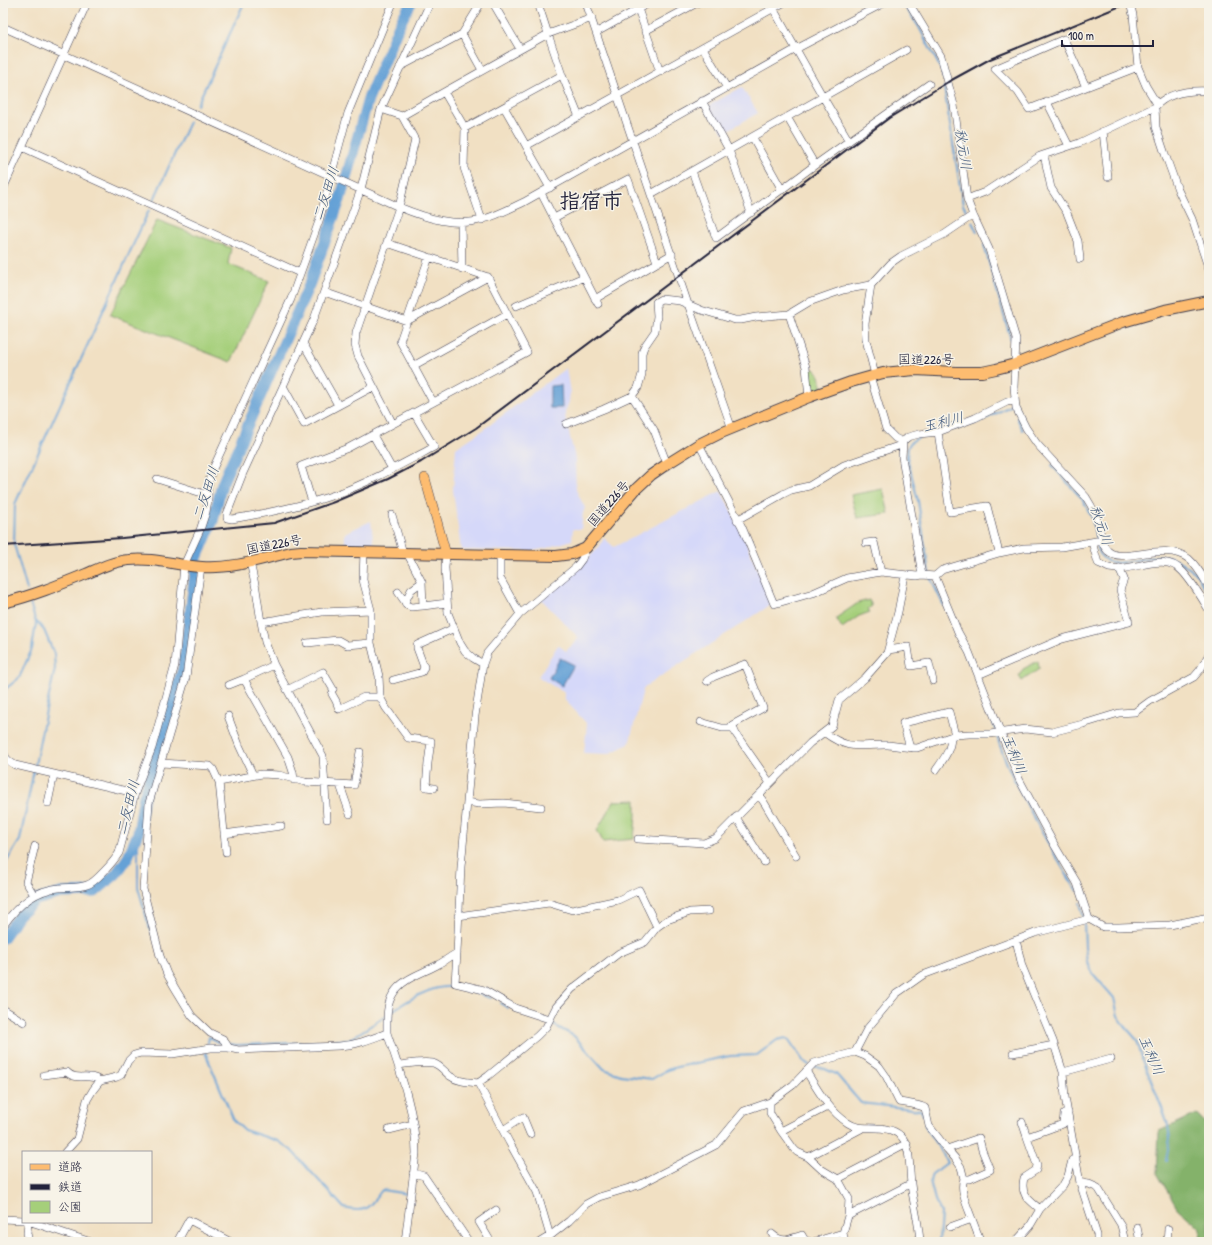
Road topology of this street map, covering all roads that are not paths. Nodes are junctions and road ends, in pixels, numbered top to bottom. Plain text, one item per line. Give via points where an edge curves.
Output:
1 (87, 3) edge
2 (393, 3) edge
3 (430, 3) edge
4 (481, 3) edge
5 (493, 3) edge
6 (538, 3) edge
7 (586, 3) edge
8 (649, 3) edge
9 (697, 3) edge
10 (783, 3) edge
11 (884, 3) edge
12 (909, 3) edge
13 (1130, 3) edge
14 (637, 6) edge
15 (772, 6) edge
16 (592, 18) junction
17 (3, 26) edge
18 (646, 31) junction
19 (597, 32) junction
20 (462, 34) junction
21 (548, 34) junction
22 (703, 48) junction
23 (520, 49) junction
24 (796, 49) junction
25 (906, 50) dead end
26 (64, 54) junction
27 (1138, 66) junction
28 (400, 67) junction
29 (482, 70) junction
30 (660, 72) junction
31 (562, 75) junction
32 (929, 84) dead end
33 (1086, 87) junction
34 (727, 88) junction
35 (1209, 91) edge
36 (444, 92) junction
37 (618, 95) junction
38 (823, 97) junction
39 (702, 101) junction
40 (1047, 102) junction
41 (1156, 106) junction
42 (504, 107) junction
43 (381, 108) junction
44 (402, 116) junction
45 (578, 117) junction
46 (787, 117) junction
47 (465, 128) junction
48 (1103, 131) junction
49 (753, 138) junction
50 (633, 140) junction
51 (849, 141) junction
52 (526, 146) junction
53 (1068, 146) junction
54 (22, 147) junction
55 (730, 150) junction
56 (1044, 155) junction
57 (815, 165) junction
58 (692, 171) junction
59 (331, 175) junction
60 (1108, 177) dead end
61 (358, 188) junction
62 (550, 188) junction
63 (3, 189) edge
64 (782, 190) junction
65 (541, 193) junction
66 (651, 194) junction
67 (967, 199) junction
68 (399, 208) junction
69 (751, 213) junction
70 (973, 215) junction
71 (554, 218) junction
72 (482, 220) junction
73 (461, 222) junction
74 (388, 243) junction
75 (672, 254) junction
76 (429, 257) junction
77 (1080, 260) dead end
78 (657, 262) junction
79 (462, 269) junction
80 (1209, 270) edge
81 (300, 273) junction
82 (584, 276) junction
83 (488, 277) junction
84 (871, 285) junction
85 (324, 292) junction
86 (1209, 301) edge
87 (688, 304) junction
88 (365, 306) junction
89 (516, 306) dead end
90 (507, 314) junction
91 (789, 314) junction
92 (407, 321) junction
93 (303, 343) junction
94 (1015, 364) junction
95 (414, 366) junction
96 (872, 376) junction
97 (283, 386) junction
98 (373, 387) junction
99 (632, 396) junction
100 (809, 397) junction
101 (1012, 400) junction
102 (433, 402) junction
103 (338, 405) junction
104 (414, 413) junction
105 (393, 424) junction
106 (566, 424) dead end
107 (732, 429) junction
108 (938, 433) junction
109 (373, 435) junction
110 (903, 442) junction
111 (699, 444) junction
112 (666, 464) junction
113 (392, 469) junction
114 (425, 478) dead end
115 (157, 479) dead end
116 (208, 495) junction
117 (312, 502) junction
118 (392, 515) dead end
119 (738, 520) junction
120 (1097, 541) junction
121 (866, 543) dead end
122 (586, 548) junction
123 (364, 552) junction
124 (405, 553) junction
125 (999, 553) junction
126 (446, 554) junction
127 (500, 555) junction
128 (250, 562) junction
129 (194, 566) junction
130 (1119, 568) junction
131 (881, 572) junction
132 (905, 575) junction
133 (922, 575) junction
134 (935, 576) junction
135 (422, 582) junction
136 (1209, 587) edge
137 (398, 592) dead end
138 (405, 602) junction
139 (3, 603) edge
140 (447, 603) junction
141 (424, 606) junction
142 (371, 610) junction
143 (1209, 610) edge
144 (520, 614) junction
145 (261, 622) junction
146 (453, 627) junction
147 (307, 643) dead end
148 (371, 643) junction
149 (888, 650) junction
150 (1209, 654) edge
151 (483, 664) junction
152 (274, 665) junction
153 (978, 675) junction
154 (244, 678) junction
155 (393, 680) dead end
156 (707, 681) dead end
157 (933, 681) dead end
158 (229, 685) dead end
159 (287, 690) junction
160 (380, 697) junction
161 (228, 716) dead end
162 (701, 722) dead end
163 (734, 728) junction
164 (1000, 732) junction
165 (825, 733) junction
166 (953, 736) junction
167 (910, 748) junction
168 (3, 751) edge
169 (360, 752) dead end
170 (161, 763) junction
171 (936, 770) dead end
172 (54, 774) junction
173 (253, 775) junction
174 (294, 780) junction
175 (218, 782) junction
176 (324, 783) junction
177 (770, 783) junction
178 (340, 784) junction
179 (434, 788) dead end
180 (135, 793) junction
181 (759, 795) junction
182 (467, 802) junction
183 (48, 803) dead end
184 (541, 807) dead end
185 (350, 814) dead end
186 (736, 818) junction
187 (326, 819) dead end
188 (281, 826) dead end
189 (224, 834) junction
190 (638, 839) dead end
191 (35, 846) dead end
192 (226, 852) dead end
193 (796, 856) dead end
194 (764, 862) dead end
195 (34, 895) junction
196 (709, 911) dead end
197 (458, 916) junction
198 (1209, 917) edge
199 (1089, 919) junction
200 (3, 926) edge
201 (657, 927) junction
202 (1016, 940) junction
203 (457, 952) junction
204 (3, 1009) edge
205 (549, 1018) junction
206 (24, 1022) dead end
207 (387, 1033) junction
208 (1054, 1045) junction
209 (229, 1048) junction
210 (855, 1052) junction
211 (1013, 1053) dead end
212 (1111, 1059) dead end
213 (398, 1065) junction
214 (806, 1071) junction
215 (1063, 1072) junction
216 (44, 1075) dead end
217 (100, 1081) junction
218 (478, 1083) junction
219 (770, 1102) junction
220 (829, 1106) junction
221 (1068, 1112) junction
222 (1022, 1122) dead end
223 (413, 1124) junction
224 (861, 1129) junction
225 (389, 1130) dead end
226 (503, 1130) junction
227 (781, 1131) junction
228 (530, 1134) dead end
229 (1027, 1137) junction
230 (907, 1143) junction
231 (946, 1150) junction
232 (66, 1151) edge
233 (808, 1157) junction
234 (1076, 1158) junction
235 (414, 1173) junction
236 (964, 1179) junction
237 (838, 1180) junction
238 (1080, 1183) junction
239 (911, 1184) junction
240 (1040, 1209) junction
241 (496, 1210) dead end
242 (848, 1216) junction
243 (3, 1219) edge
244 (972, 1219) junction
245 (22, 1220) edge
246 (28, 1223) edge
247 (34, 1223) edge
248 (950, 1228) dead end
249 (1137, 1228) dead end
250 (1168, 1229) dead end
251 (843, 1233) junction
252 (772, 1234) dead end
253 (550, 1236) junction
254 (1018, 1239) dead end
255 (980, 1240) dead end
256 (29, 1242) edge
257 (91, 1242) edge
258 (177, 1242) edge
259 (231, 1242) edge
260 (405, 1242) edge
261 (469, 1242) edge
262 (491, 1242) edge
263 (540, 1242) edge
264 (811, 1242) edge
265 (845, 1242) edge
266 (920, 1242) edge
267 (1097, 1242) edge
268 (1125, 1242) edge
269 (1140, 1242) edge
270 (1167, 1242) edge

1 - 26 street
2 - 59 street via 352,102
3 - 28 street
4 - 20 street
5 - 23 street
6 - 21 street
7 - 16 street
8 - 14 street
9 - 18 street
10 - 15 street
11 - 24 street
12 - 67 street via 944,65 954,105
13 - 27 street
14 - 18 street
14 - 19 street
15 - 22 street
15 - 24 street
16 - 19 street
16 - 21 street
17 - 26 street
18 - 30 street
19 - 37 street
20 - 28 street
20 - 29 street
21 - 23 street
21 - 31 street
22 - 30 street
22 - 34 street
23 - 29 street
24 - 34 street
24 - 38 street
25 - 38 street
26 - 54 street
26 - 59 street
27 - 33 street
27 - 41 street
28 - 43 street
29 - 36 street
30 - 37 street
31 - 42 street
31 - 45 street
32 - 51 street
33 - 40 street
33 - 40 street via 1064,39 995,69 1018,92 1029,109
34 - 39 street
35 - 41 street via 1176,93
36 - 44 street
36 - 47 street
37 - 45 street
37 - 50 street
38 - 46 street
38 - 51 street
39 - 50 street
39 - 55 street
40 - 53 street
41 - 48 street
41 - 80 street via 1156,126 1169,167 1192,218
42 - 47 street
42 - 52 street
43 - 44 street
43 - 61 street
44 - 68 street via 415,140
45 - 52 street
46 - 49 street
46 - 57 street
47 - 72 street via 464,168
48 - 53 street
48 - 60 street
49 - 55 street
49 - 64 street
50 - 62 street
50 - 66 street
51 - 57 street
52 - 62 street
53 - 56 street
54 - 63 street
54 - 81 street
55 - 58 street
55 - 69 street
56 - 67 street via 984,192
56 - 77 street via 1051,188 1067,213 1078,241
57 - 64 street
58 - 66 street
58 - 69 street via 716,238
59 - 61 street
59 - 81 street via 319,221
61 - 68 street
61 - 85 street
62 - 65 street
64 - 69 street
65 - 71 street
65 - 72 street
66 - 75 street
67 - 70 street
68 - 73 street via 434,220
68 - 74 street
70 - 84 street via 945,234 901,256
70 - 94 street via 989,249 1016,339
71 - 78 street via 628,179
71 - 82 street
72 - 73 street
73 - 79 street
74 - 76 street
74 - 88 street
75 - 78 street
75 - 87 street
76 - 79 street
76 - 92 street
78 - 82 street via 597,301
79 - 83 street
81 - 116 street via 291,299 211,473
82 - 89 street
83 - 90 street
83 - 92 street
84 - 91 street via 843,290 809,302
84 - 96 street via 865,324
85 - 88 street
85 - 93 street
86 - 94 highway, 国道226号 via 1123,322
87 - 91 street via 734,320
87 - 99 street via 661,299 656,302 655,331 644,346 641,380
87 - 107 street
88 - 92 street
88 - 98 street via 355,346
90 - 95 street
90 - 102 street via 527,352
91 - 100 street via 806,368
92 - 95 street via 400,341
93 - 97 street
93 - 103 street
94 - 96 highway, 国道226号 via 982,372 902,370
94 - 101 street
95 - 102 street
96 - 100 highway, 国道226号
96 - 110 street via 886,429
97 - 103 street via 304,424
97 - 117 street via 243,473 227,518 264,514
98 - 103 street
98 - 105 street
99 - 106 street
99 - 112 street via 654,430
100 - 107 highway, 国道226号
101 - 108 street
101 - 120 street via 1029,433 1092,506 1099,526
102 - 104 street
104 - 105 street
104 - 113 street via 434,447
105 - 109 street
107 - 111 highway, 国道226号
108 - 110 street via 919,434 908,437
108 - 125 street via 950,512 987,506
109 - 113 street
109 - 117 street via 348,448 301,466
110 - 119 street via 844,465 809,486 783,494
110 - 133 street via 902,457
111 - 112 highway, 国道226号
111 - 119 street
112 - 122 highway, 国道226号 via 636,489
113 - 117 street
114 - 126 main road
115 - 116 street
116 - 129 street
118 - 124 street
119 - 131 street via 774,604 813,593 841,579
120 - 125 street
120 - 130 street via 1098,563 1109,568
120 - 136 street via 1114,555 1162,551 1182,556 1197,568
121 - 131 street via 874,542
122 - 127 highway, 国道226号 via 572,554 556,556
122 - 144 street via 576,567
123 - 124 highway, 国道226号
123 - 128 highway, 国道226号 via 296,551
123 - 142 street via 363,580
124 - 126 highway, 国道226号
124 - 135 street
125 - 134 street via 942,570
126 - 127 highway, 国道226号
126 - 140 street
127 - 144 street via 500,578
128 - 129 highway, 国道226号 via 231,566
128 - 145 street
129 - 139 highway, 国道226号 via 146,559 118,562 30,596
129 - 170 street via 186,677
129 - 180 street via 175,665 152,748
130 - 143 street via 1163,562 1175,566 1182,571
130 - 153 street via 1124,579 1120,590 1129,622 1062,639
131 - 132 street
132 - 133 street
132 - 149 street
133 - 134 street
134 - 153 street
135 - 138 street via 411,590
135 - 141 street
137 - 138 street
138 - 141 street via 411,607
140 - 141 street
140 - 146 street
142 - 145 street via 322,612
142 - 148 street
144 - 151 street via 487,653
145 - 152 street
146 - 151 street via 465,651
146 - 155 street via 417,645 424,667 422,672
147 - 148 street via 338,640 347,645
148 - 160 street via 379,676
149 - 157 street via 908,647 911,666 929,663
149 - 165 street via 865,678 839,700 832,726
150 - 164 street via 1194,677 1135,712 1119,713 1052,732
151 - 182 street
152 - 154 street
152 - 159 street
153 - 164 street
154 - 158 street
154 - 174 street via 288,757
156 - 163 street via 745,664 763,708 732,725
159 - 160 street via 323,672 339,709 364,697
159 - 176 street via 323,756
160 - 179 street via 408,738 431,741 426,787
161 - 173 street
162 - 163 street via 722,728
163 - 177 street
164 - 166 street
164 - 199 street via 1019,779 1077,883
165 - 167 street via 855,747 888,745
165 - 177 street via 810,743
166 - 167 street
166 - 167 street via 949,712 903,722
166 - 171 street via 947,754
168 - 172 street via 5,757 15,765
169 - 178 street via 354,784
170 - 175 street via 210,766
170 - 209 street via 149,803 144,897 160,956 174,988 192,1016 210,1033 223,1040
172 - 180 street
172 - 183 street
173 - 174 street via 271,774
173 - 175 street
174 - 176 street
175 - 189 street
176 - 178 street
176 - 187 street
177 - 181 street
178 - 185 street
180 - 195 street via 119,853 114,861 88,885 49,889
181 - 186 street
181 - 193 street
182 - 184 street
182 - 197 street
186 - 190 street via 716,838 704,843
186 - 194 street
188 - 189 street
189 - 192 street
191 - 195 street via 26,882
195 - 200 street
196 - 201 street via 690,912 667,920
197 - 201 street via 549,903 572,910 618,900 639,890
197 - 203 street
198 - 199 street via 1170,925 1119,927 1103,927
199 - 202 street
201 - 205 street via 646,942 619,953 572,989
202 - 208 street via 1022,966
202 - 210 street via 923,975 896,994 867,1028
203 - 205 street via 454,983 484,990 515,1008
203 - 207 street via 398,987 392,994 388,1010
204 - 206 street
205 - 218 street via 546,1027 531,1041
207 - 209 street via 351,1045 238,1050
207 - 213 street
208 - 211 street
208 - 215 street
209 - 217 street via 172,1054 141,1053 128,1061 121,1075
210 - 214 street via 814,1063
210 - 231 street via 879,1066 899,1102 925,1108 929,1126
212 - 215 street
213 - 218 street via 433,1063 456,1080
213 - 223 street
214 - 219 street
214 - 220 street
215 - 221 street
216 - 217 street via 67,1072 77,1077 94,1077
217 - 232 street via 87,1100 77,1139
218 - 226 street
219 - 227 street via 770,1113
219 - 253 street via 744,1111 716,1145 639,1185 599,1197 586,1204
220 - 224 street via 848,1123
220 - 227 street
221 - 229 street via 1064,1114 1063,1124
221 - 234 street
222 - 229 street
223 - 225 street
223 - 235 street via 416,1140
224 - 230 street via 890,1129 897,1132
224 - 233 street
226 - 228 street via 523,1118
226 - 253 street via 537,1192
227 - 233 street via 797,1152
229 - 240 street via 1037,1165 1036,1170 1024,1178 1022,1186 1025,1196
230 - 237 street
230 - 239 street
231 - 236 street via 961,1167
231 - 236 street via 979,1138 990,1170
233 - 237 street
234 - 238 street
234 - 240 street via 1072,1160 1063,1185
235 - 260 street
235 - 261 street via 424,1176
236 - 244 street via 963,1193
237 - 242 street via 849,1199
238 - 267 street
238 - 268 street via 1098,1188 1121,1224
239 - 242 street
239 - 266 street
240 - 254 street
241 - 262 street via 479,1222
242 - 251 street
243 - 245 street
244 - 248 street
244 - 255 street
246 - 256 street
247 - 257 street
249 - 269 street
250 - 270 street
251 - 264 street
251 - 265 street
252 - 264 street via 783,1240 802,1235
253 - 263 street
258 - 259 street via 189,1220

